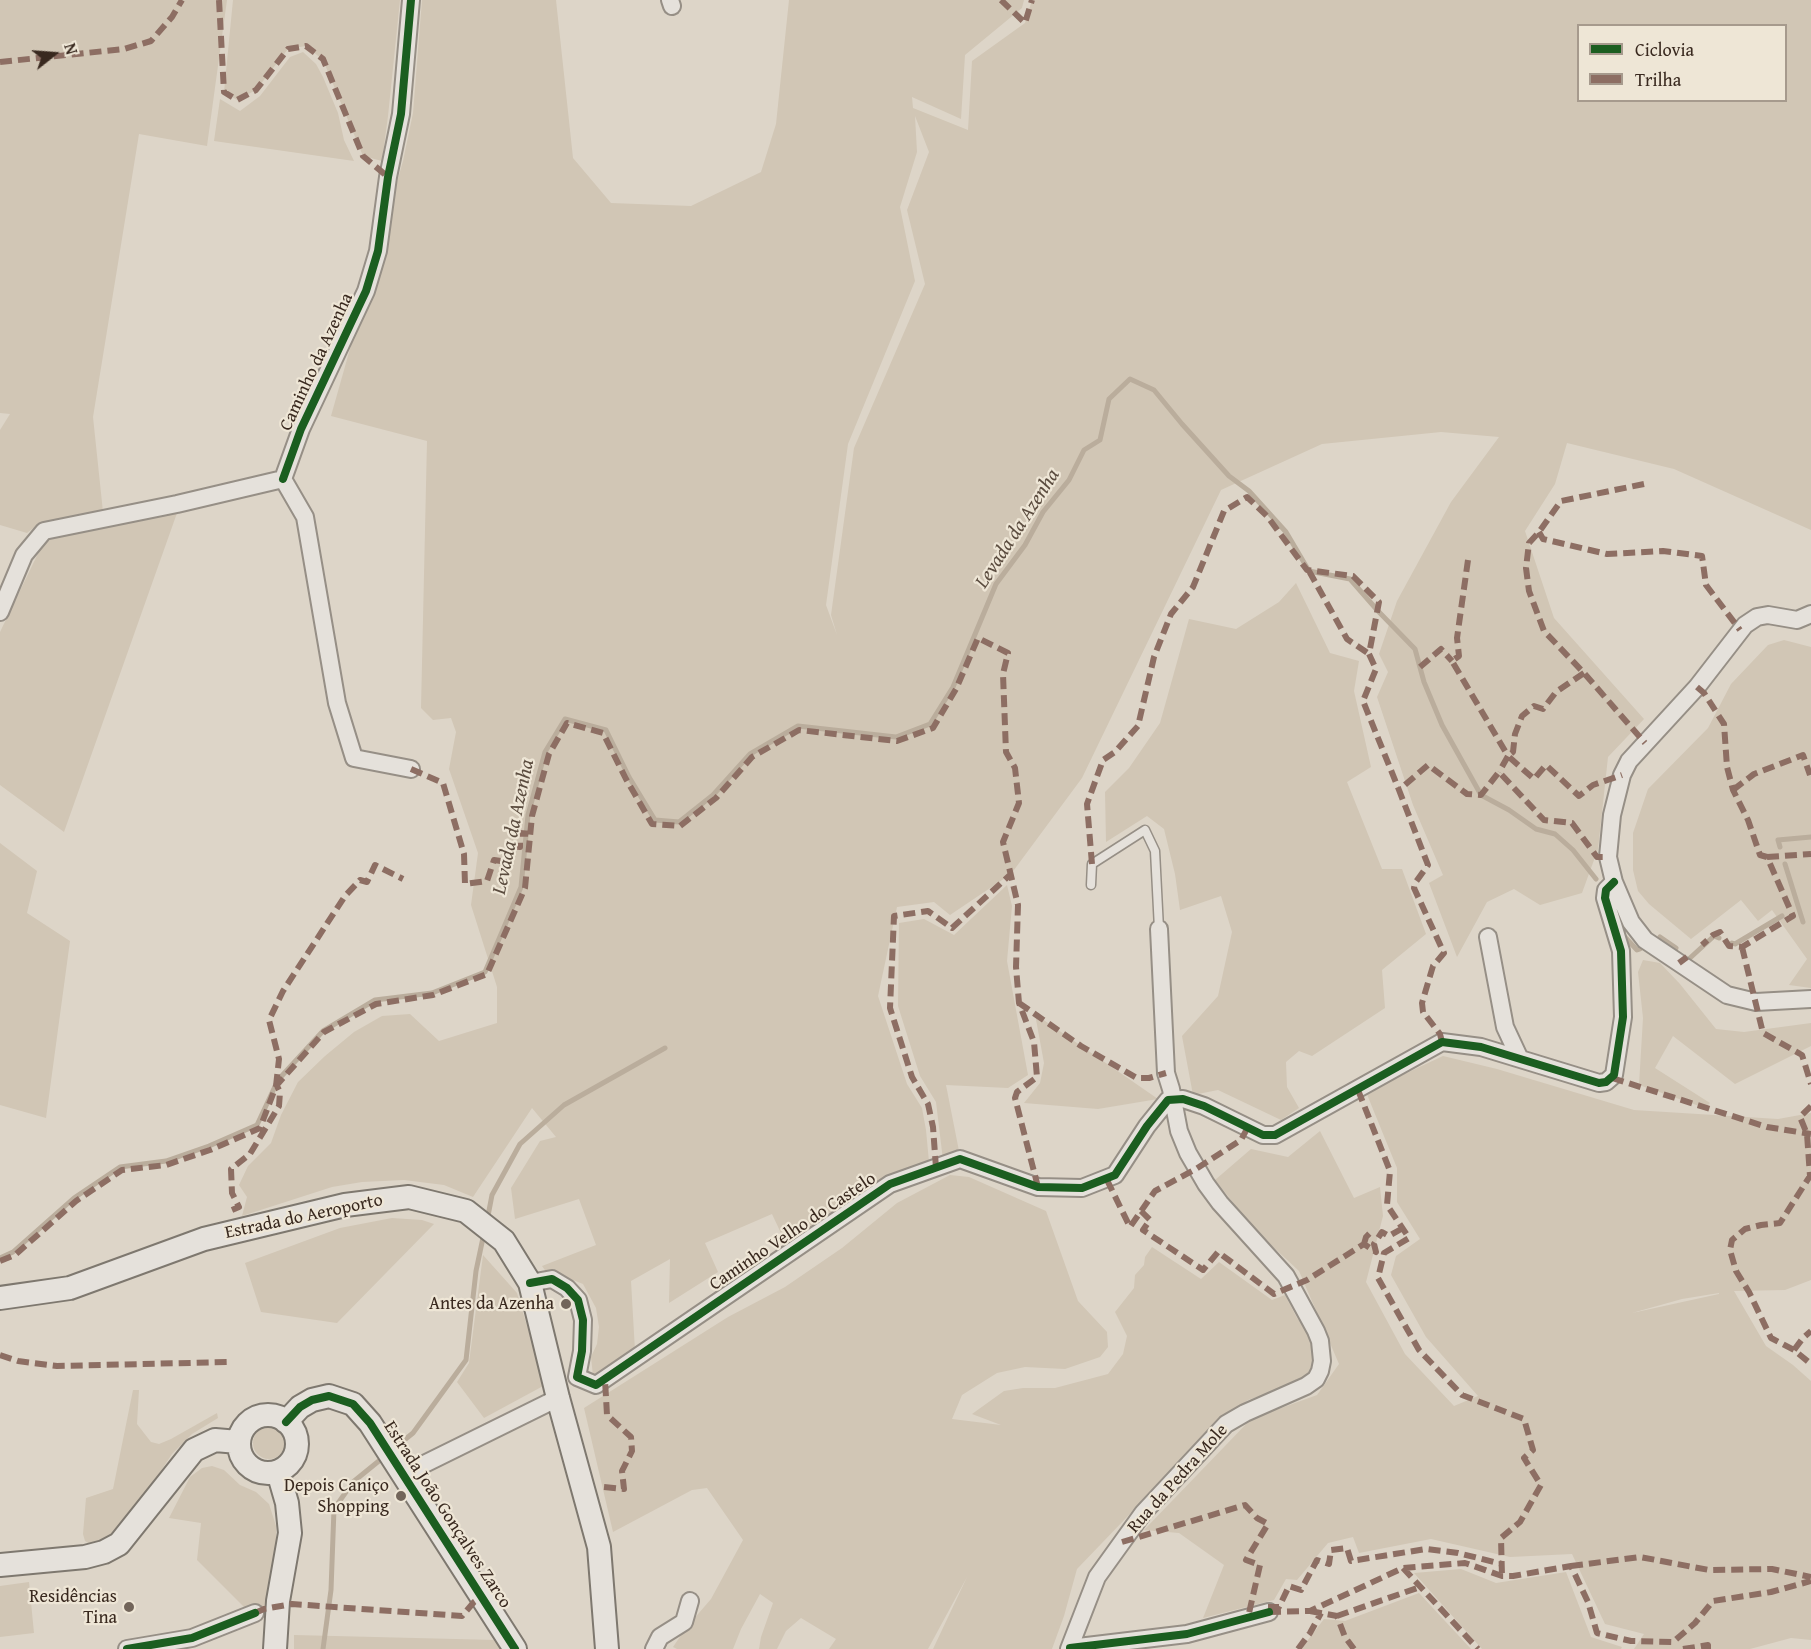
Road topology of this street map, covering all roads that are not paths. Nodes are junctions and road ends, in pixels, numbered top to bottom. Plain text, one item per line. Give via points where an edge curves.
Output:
1 (411, 0) edge
2 (283, 479) junction
3 (0, 612) edge
4 (1811, 614) edge
5 (411, 769) dead end
6 (1614, 882) junction
7 (1091, 885) dead end
8 (1159, 929) joint
9 (1488, 937) dead end
10 (1811, 999) edge
11 (1519, 1057) junction
12 (1173, 1099) junction
13 (530, 1283) junction
14 (0, 1298) edge
15 (558, 1398) junction
16 (286, 1422) junction
17 (238, 1442) junction
18 (278, 1472) junction
19 (402, 1475) junction
20 (0, 1564) edge
21 (690, 1601) dead end
22 (1269, 1612) dead end
23 (255, 1613) dead end
24 (1070, 1648) edge
25 (127, 1649) edge
26 (275, 1649) edge
27 (515, 1649) edge
28 (608, 1649) edge
29 (654, 1649) edge

1 - 2 street, Caminho da Azenha via 401,114 378,251 366,291
2 - 3 street via 44,531 24,555
2 - 5 street via 305,517 337,703 354,758
4 - 6 street via 1797,620 1768,615 1745,625 1697,687 1629,761 1612,815 1608,857
6 - 10 street via 1631,922 1646,940 1728,995 1756,1002
6 - 11 street via 1606,890 1605,898 1621,951 1623,1017 1614,1075 1599,1083
7 - 8 lane via 1092,864 1145,830 1155,851
8 - 12 street, Rua da Pedra Mole via 1166,1073
9 - 11 street via 1505,1027
11 - 12 street via 1480,1047 1438,1043 1275,1135 1263,1135 1204,1106
12 - 13 street, Caminho Velho do Castelo via 1164,1102 1114,1175 1082,1188 1038,1186 960,1159 890,1184 596,1385 577,1377 583,1320 578,1300 552,1279
12 - 24 street, Rua da Pedra Mole via 1179,1131 1196,1169 1220,1203 1286,1276 1316,1331 1322,1361 1316,1379 1306,1386 1226,1424 1143,1513 1098,1577
13 - 14 street, Estrada do Aeroporto via 504,1240 466,1211 409,1197 345,1205 204,1239 70,1288
13 - 15 street, Estrada do Aeroporto
15 - 19 street
15 - 28 street, Estrada do Aeroporto via 599,1547
16 - 17 street via 276,1417 255,1419 246,1425
16 - 18 street via 297,1443 288,1466
16 - 19 street, Estrada João Gonçalves Zarco via 312,1400 329,1396 353,1404 370,1423
17 - 18 street via 248,1465 257,1471
17 - 20 street via 215,1440 194,1450 119,1544 104,1552
18 - 26 street via 290,1533 278,1601
19 - 27 street, Estrada João Gonçalves Zarco
21 - 29 street via 684,1622 660,1637
22 - 24 street via 1187,1634
23 - 25 street via 192,1638

